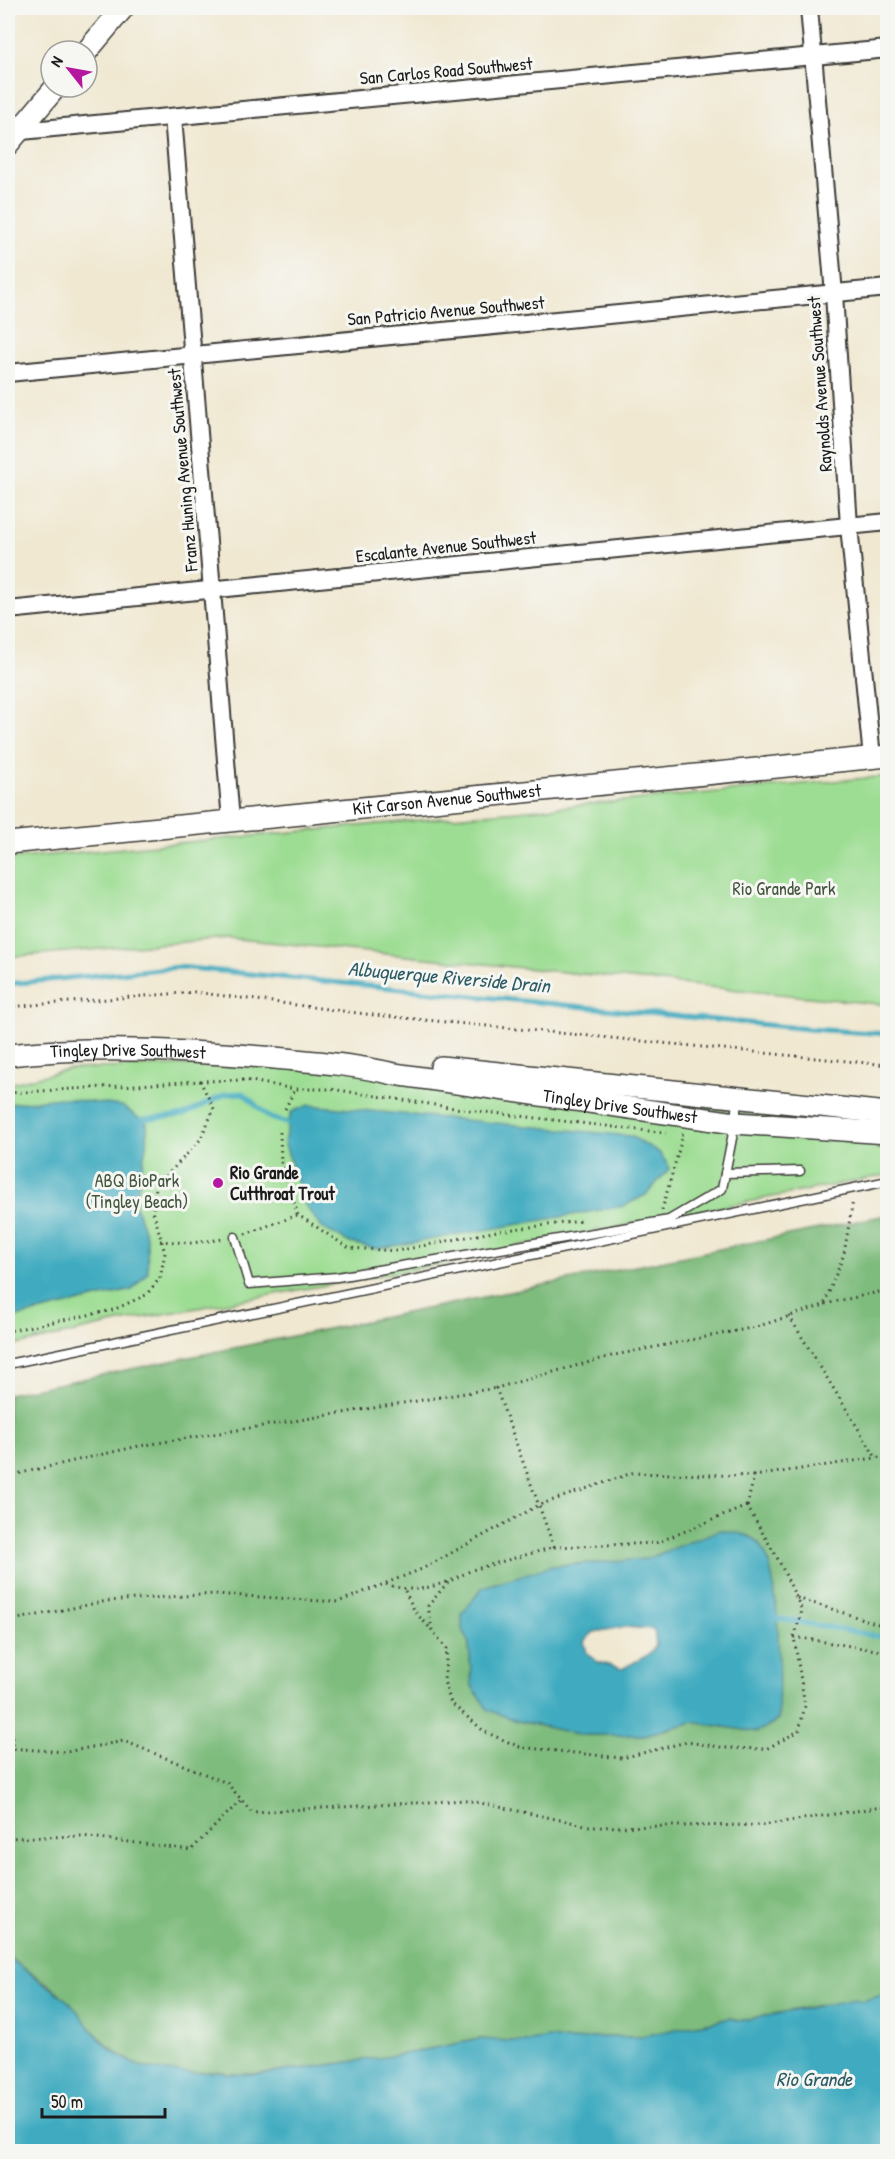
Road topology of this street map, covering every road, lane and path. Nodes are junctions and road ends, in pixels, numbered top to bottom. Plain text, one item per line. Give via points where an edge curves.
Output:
1 (123, 8) edge
2 (809, 8) edge
3 (97, 39) edge
4 (888, 49) edge
5 (812, 56) junction
6 (45, 99) edge
7 (173, 117) junction
8 (11, 136) edge
9 (888, 288) edge
10 (834, 294) junction
11 (193, 355) junction
12 (8, 373) edge
13 (888, 522) edge
14 (849, 525) junction
15 (212, 590) junction
16 (8, 610) edge
17 (880, 757) edge
18 (231, 820) junction
19 (8, 843) edge
20 (8, 1007) edge
21 (8, 1055) edge
22 (357, 1065) junction
23 (888, 1065) edge
24 (200, 1081) junction
25 (295, 1089) junction
26 (8, 1093) edge
27 (737, 1099) junction
28 (285, 1109) dead end
29 (888, 1113) edge
30 (735, 1123) junction
31 (280, 1132) dead end
32 (888, 1133) edge
33 (800, 1171) dead end
34 (725, 1173) junction
35 (888, 1181) edge
36 (854, 1199) dead end
37 (651, 1212) dead end
38 (584, 1221) dead end
39 (235, 1237) dead end
40 (888, 1290) edge
41 (824, 1305) junction
42 (789, 1316) junction
43 (8, 1331) edge
44 (8, 1364) edge
45 (496, 1388) junction
46 (875, 1456) junction
47 (888, 1456) edge
48 (8, 1476) edge
49 (754, 1476) junction
50 (539, 1505) junction
51 (747, 1506) junction
52 (554, 1547) junction
53 (448, 1582) junction
54 (384, 1583) junction
55 (405, 1591) junction
56 (797, 1598) junction
57 (8, 1621) edge
58 (888, 1627) edge
59 (432, 1630) junction
60 (794, 1637) junction
61 (888, 1652) edge
62 (8, 1726) edge
63 (8, 1748) edge
64 (15, 1748) junction
65 (241, 1800) junction
66 (888, 1806) edge
67 (8, 1838) edge

1 - 3 street
2 - 5 street, Raynolds Avenue Southwest
4 - 5 street, San Carlos Road Southwest
5 - 7 street, San Carlos Road Southwest
5 - 10 street, Raynolds Avenue Southwest
6 - 8 street
7 - 8 street, San Carlos Road Southwest
7 - 11 street, Franz Huning Avenue Southwest
9 - 10 street, San Patricio Avenue Southwest
10 - 11 street, San Patricio Avenue Southwest
10 - 14 street, Raynolds Avenue Southwest
11 - 12 street, San Patricio Avenue Southwest
11 - 15 street, Franz Huning Avenue Southwest
13 - 14 street, Escalante Avenue Southwest
14 - 15 street, Escalante Avenue Southwest
14 - 17 street, Raynolds Avenue Southwest
15 - 16 street, Escalante Avenue Southwest
15 - 18 street, Franz Huning Avenue Southwest
17 - 18 street, Kit Carson Avenue Southwest
18 - 19 street, Kit Carson Avenue Southwest
20 - 23 path via 194,992 374,1015
21 - 22 street, Tingley Drive Southwest via 179,1050
22 - 27 street, Tingley Drive Southwest via 396,1062
22 - 30 street, Tingley Drive Southwest via 394,1074
24 - 25 path via 244,1080
24 - 26 path
24 - 43 path via 214,1109 200,1140 156,1187 153,1211 165,1253 160,1278 146,1295 113,1310
25 - 28 path
25 - 37 path via 331,1089 683,1136 663,1210
27 - 29 street, Tingley Drive Southwest
27 - 30 lane
30 - 32 street, Tingley Drive Southwest
30 - 34 lane
31 - 38 path via 280,1162 298,1215 349,1248 397,1251 497,1231
33 - 34 lane
34 - 39 lane via 722,1189 669,1220 338,1277 249,1284
35 - 44 lane
36 - 41 path via 844,1254
40 - 41 path
41 - 42 path
42 - 45 path via 756,1327 615,1355
42 - 46 path
45 - 48 path via 139,1446
45 - 50 path
46 - 47 path
46 - 49 path
49 - 50 path via 632,1473
49 - 51 path
50 - 52 path
50 - 54 path via 422,1569
51 - 52 path via 656,1543
51 - 56 path
52 - 53 path via 472,1570
53 - 55 path
53 - 59 path via 428,1606
54 - 55 path
54 - 57 path via 338,1602 214,1594 107,1601
55 - 59 path via 415,1612
56 - 58 path
56 - 60 path via 802,1610
59 - 60 path via 447,1649 444,1682 451,1703 485,1732 520,1747 622,1758 687,1742 766,1749 799,1731 805,1706
60 - 61 path
62 - 64 path
63 - 64 path
64 - 65 path via 66,1752 124,1741 227,1783
65 - 66 path via 252,1812 466,1800 594,1827 763,1825
65 - 67 path via 191,1850 82,1836

